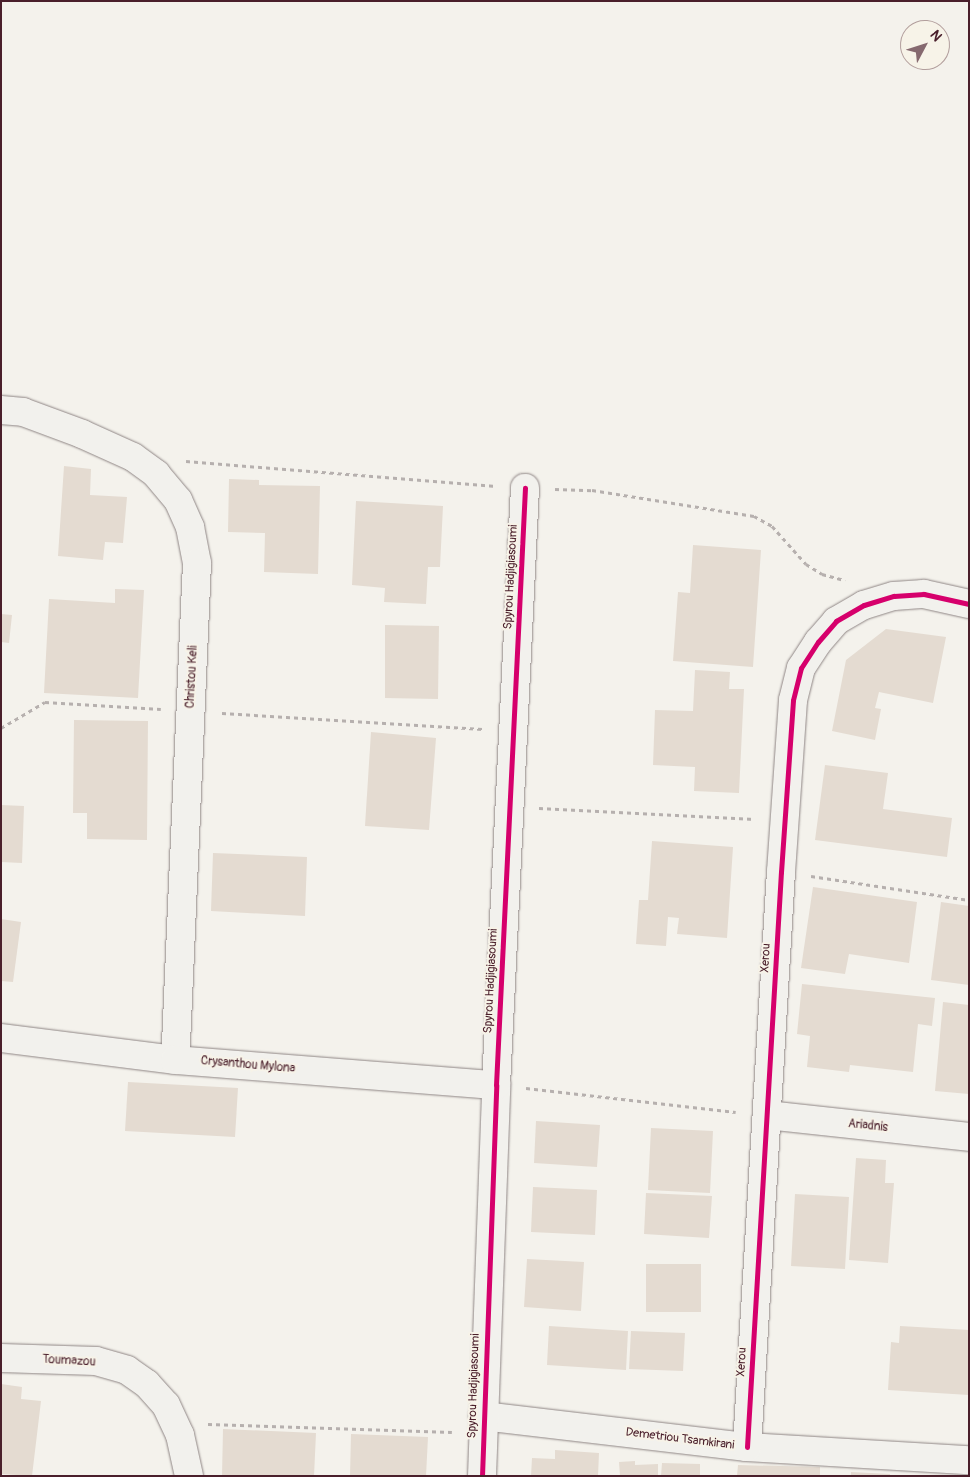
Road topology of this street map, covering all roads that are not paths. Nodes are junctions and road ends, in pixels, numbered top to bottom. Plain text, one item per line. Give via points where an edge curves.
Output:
1 (1, 410) edge
2 (525, 488) road end
3 (969, 604) edge
4 (1, 1038) edge
5 (175, 1060) junction
6 (496, 1085) junction
7 (767, 1115) junction
8 (969, 1137) edge
9 (1, 1358) edge
10 (483, 1424) junction
11 (747, 1447) junction
12 (969, 1460) edge
13 (188, 1476) edge
14 (482, 1476) edge

1 - 5 street, Christou Keli via 23,412 133,457 156,474 178,500 190,527 198,564
2 - 6 street, Spyrou Hadjigiasoumi
3 - 7 street, Xerou via 924,594 894,596 864,606 836,621 801,668 793,700
4 - 5 street, Crysanthou Mylona
5 - 6 street, Crysanthou Mylona
6 - 10 street, Spyrou Hadjigiasoumi
7 - 8 street, Ariadnis
7 - 11 street, Xerou
9 - 13 street, Toumazou via 96,1361 127,1370 147,1384 166,1405 180,1435
10 - 11 street, Demetriou Tsamkirani
10 - 14 street, Spyrou Hadjigiasoumi
11 - 12 street, Demetriou Tsamkirani

